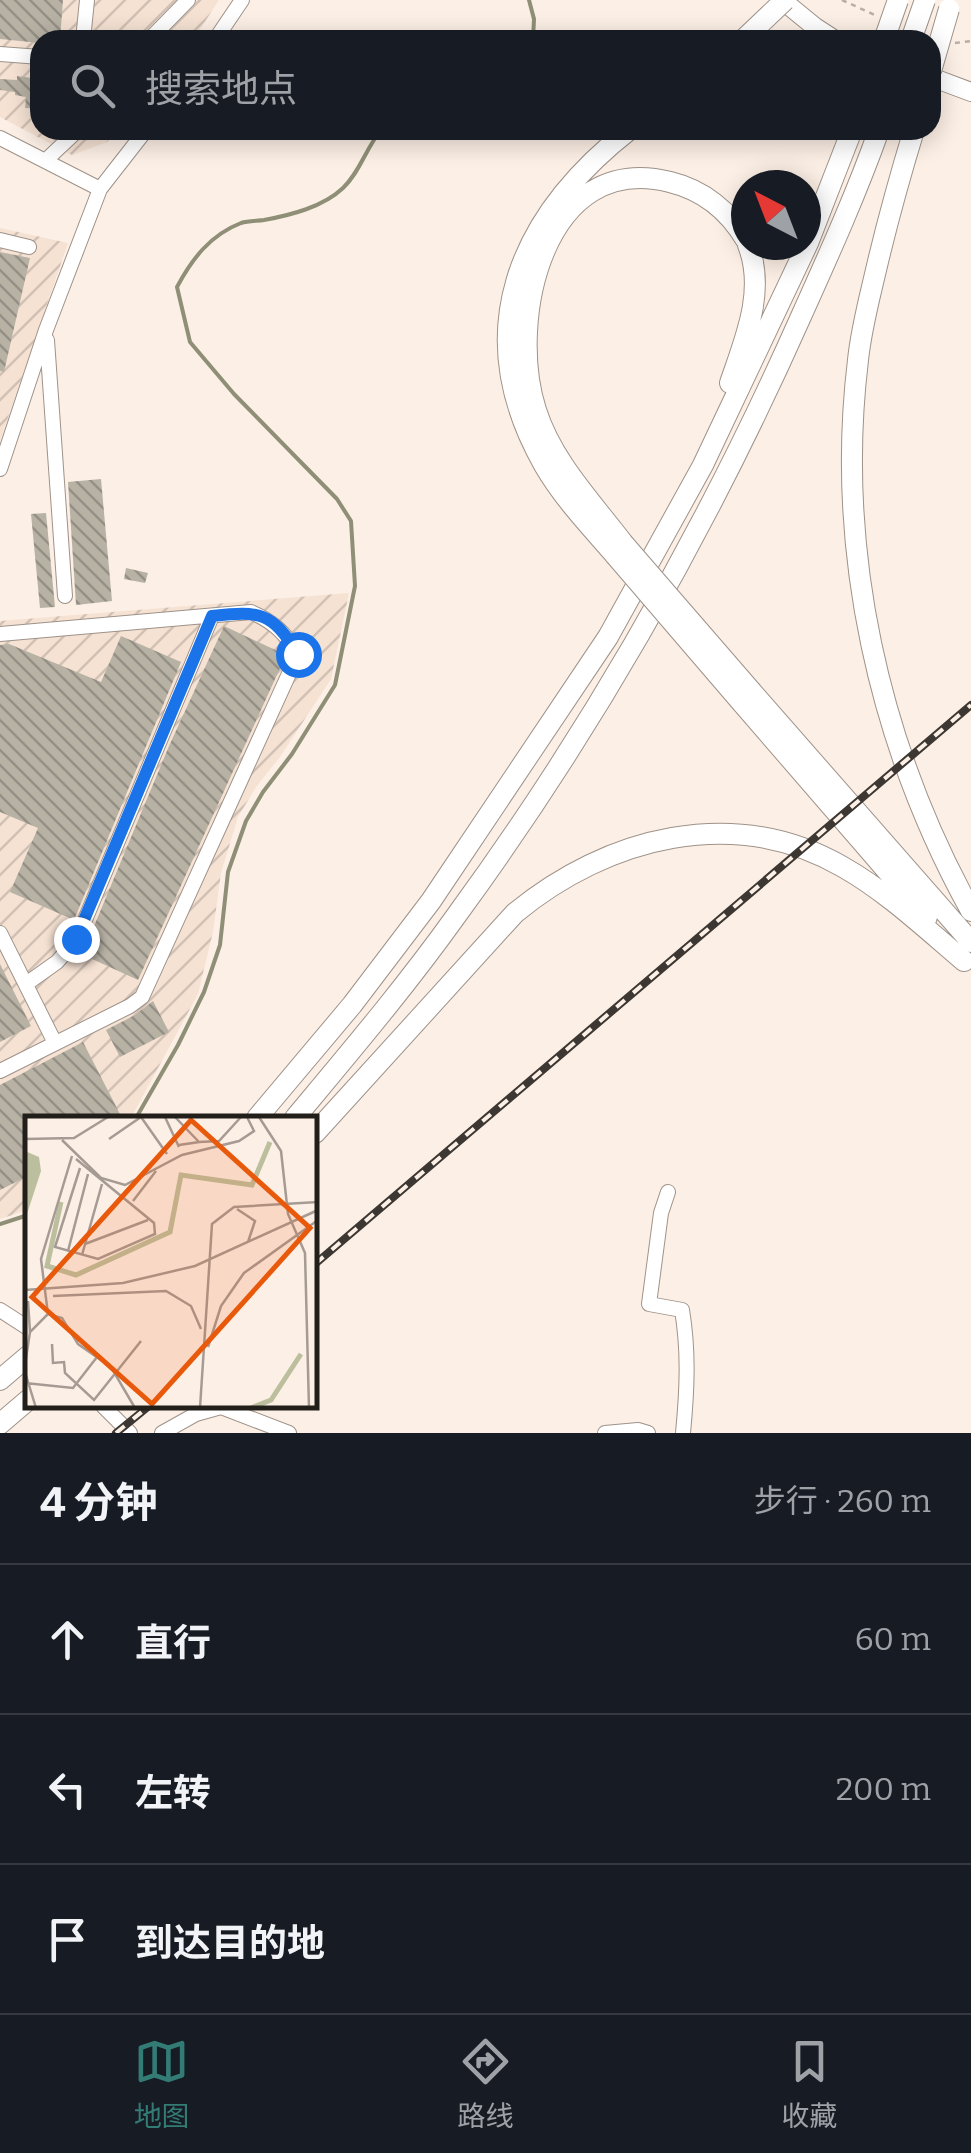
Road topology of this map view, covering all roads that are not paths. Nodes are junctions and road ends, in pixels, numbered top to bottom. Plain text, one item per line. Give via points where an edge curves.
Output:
1 (86, 0) edge
2 (188, 0) edge
3 (242, 0) edge
4 (784, 0) edge
5 (898, 0) edge
6 (925, 0) edge
7 (951, 5) edge
8 (84, 30) edge
9 (160, 30) edge
10 (221, 30) edge
11 (753, 30) edge
12 (819, 30) edge
13 (888, 30) edge
14 (914, 30) edge
15 (941, 40) edge
16 (0, 54) edge
17 (30, 56) edge
18 (941, 78) edge
19 (971, 92) edge
20 (0, 138) edge
21 (67, 140) edge
22 (138, 140) edge
23 (617, 140) edge
24 (848, 140) edge
25 (875, 140) edge
26 (910, 140) edge
27 (45, 161) junction
28 (100, 189) junction
29 (731, 218) edge
30 (0, 240) edge
31 (29, 246) dead end
32 (752, 260) edge
33 (46, 330) junction
34 (703, 465) junction
35 (0, 469) edge
36 (619, 549) junction
37 (65, 596) dead end
38 (212, 616) junction
39 (0, 634) edge
40 (971, 912) edge
41 (0, 933) edge
42 (969, 957) edge
43 (26, 984) junction
44 (55, 1043) junction
45 (0, 1070) edge
46 (259, 1116) edge
47 (297, 1116) edge
48 (318, 1130) edge
49 (668, 1192) dead end
50 (0, 1310) edge
51 (25, 1326) edge
52 (25, 1359) edge
53 (0, 1380) edge
54 (25, 1403) edge
55 (106, 1408) edge
56 (217, 1408) edge
57 (224, 1408) edge
58 (0, 1424) edge
59 (130, 1433) edge
60 (162, 1433) edge
61 (289, 1433) edge
62 (605, 1433) edge
63 (648, 1433) edge
64 (682, 1433) edge

1 - 8 street
2 - 9 street
3 - 10 street
4 - 11 highway, bridge
4 - 12 main road
5 - 13 highway, bridge
6 - 14 highway, bridge
7 - 15 highway, bridge
16 - 17 street
18 - 19 main road
20 - 27 street
21 - 27 street
22 - 28 street
23 - 36 highway via 564,192 538,230 513,292 508,339 518,402 538,452 558,485
24 - 34 highway via 808,243
25 - 47 highway via 759,411 637,637 456,917
26 - 40 highway via 858,358 855,524 867,623 888,712 928,825
27 - 28 street
28 - 33 street
29 - 36 highway via 695,191 636,178 578,201 546,248 527,323 532,398 544,432
30 - 31 street
32 - 34 highway via 754,302
33 - 35 street
33 - 37 street
34 - 46 highway via 608,637 431,901
36 - 42 highway, bridge
38 - 39 street
38 - 43 street via 76,939
38 - 44 street via 250,612 272,621 298,654 142,997
41 - 43 street
42 - 48 highway via 840,865 779,840 720,832 642,843 578,870 515,913
43 - 44 street
44 - 45 street
49 - 64 street via 648,1304 682,1310 688,1377
50 - 51 street
52 - 53 highway
54 - 58 highway
55 - 59 street
56 - 60 street
57 - 61 street
62 - 63 street

